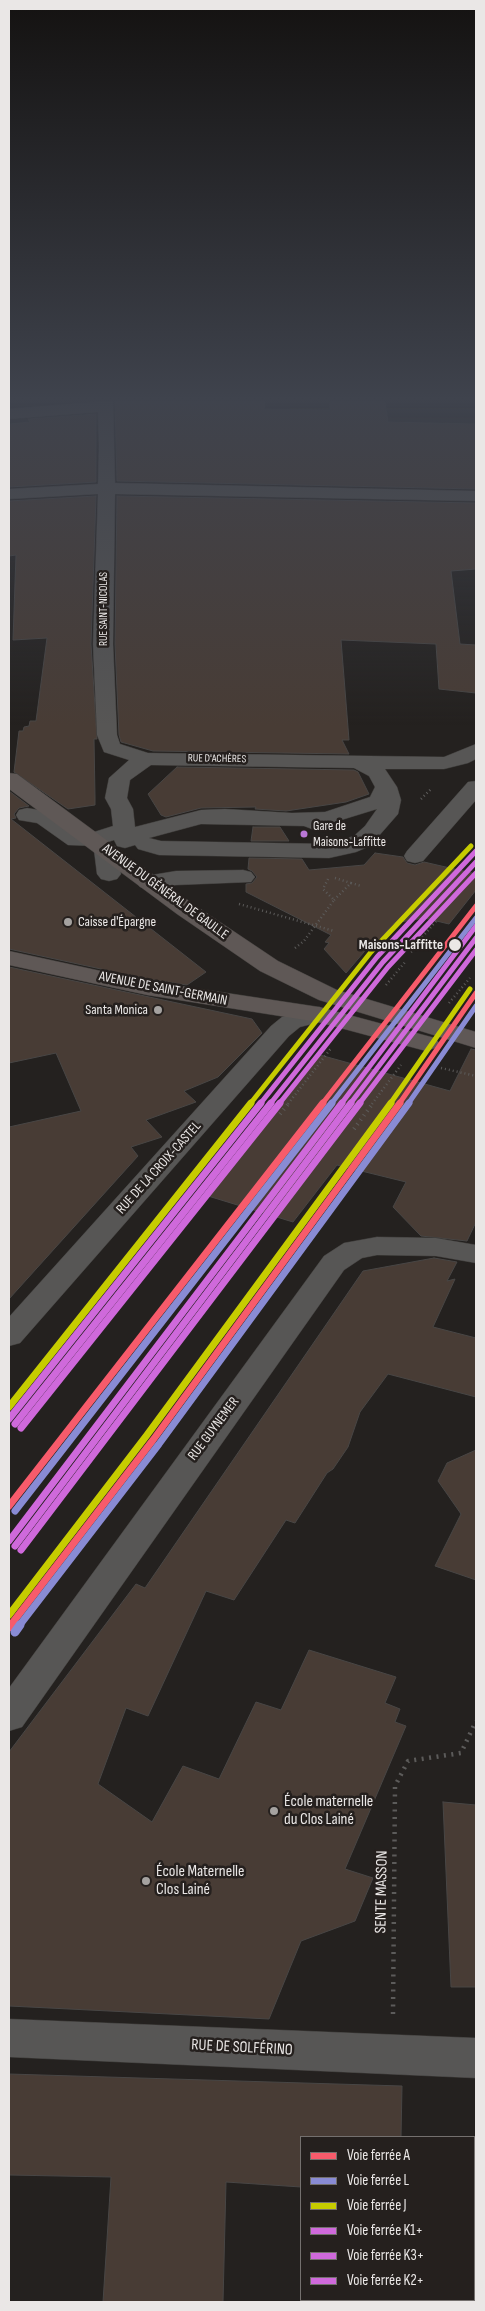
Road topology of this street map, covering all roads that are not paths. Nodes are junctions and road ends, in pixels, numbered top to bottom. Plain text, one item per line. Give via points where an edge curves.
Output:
1 (105, 510) edge
2 (476, 750) edge
3 (147, 758) junction
4 (358, 761) junction
5 (251, 772) dead end
6 (9, 779) edge
7 (386, 787) junction
8 (476, 788) edge
9 (9, 801) edge
10 (122, 809) junction
11 (27, 815) junction
12 (241, 818) junction
13 (329, 818) junction
14 (277, 819) junction
15 (146, 844) junction
16 (99, 845) junction
17 (176, 847) junction
18 (216, 848) junction
19 (415, 856) dead end
20 (109, 874) junction
21 (243, 877) dead end
22 (148, 882) junction
23 (9, 958) edge
24 (323, 1005) junction
25 (467, 1051) edge
26 (476, 1254) edge
27 (9, 1336) edge
28 (9, 1716) edge
29 (9, 2038) edge
30 (476, 2058) edge

1 - 3 street, RUE SAINT-NICOLAS via 107,736 111,748
2 - 4 street, RUE D'ACHÈRES via 461,759 444,763
3 - 4 street, RUE D'ACHÈRES
3 - 10 street via 120,778 116,798
4 - 7 street via 377,772
5 - 10 street via 175,770 158,774 135,788
6 - 16 main road, AVENUE DU GÉNÉRAL DE GAULLE
7 - 13 street via 378,801
7 - 18 street via 390,800 387,814 362,841 348,847 329,851
8 - 19 street
9 - 11 main road, AVENUE DU GÉNÉRAL DE GAULLE
10 - 16 street via 124,828
11 - 16 street via 43,817 76,840
11 - 20 main road, AVENUE DU GÉNÉRAL DE GAULLE
12 - 14 street
12 - 15 street
12 - 16 street via 201,817
13 - 14 street
13 - 18 street
14 - 17 street
15 - 16 street
15 - 17 street via 159,848
16 - 20 street
16 - 22 main road, AVENUE DU GÉNÉRAL DE GAULLE
17 - 18 street
20 - 24 main road, AVENUE DU GÉNÉRAL DE GAULLE via 237,964
21 - 22 street via 176,878
22 - 24 main road, AVENUE DU GÉNÉRAL DE GAULLE
23 - 24 main road, AVENUE DE SAINT-GERMAIN via 147,988 289,1012
24 - 25 main road
24 - 27 street, RUE DE LA CROIX-CASTEL via 280,1031
26 - 28 street, RUE GUYNEMER via 436,1248 377,1246 354,1250 334,1263
29 - 30 street, RUE DE SOLFÉRINO

